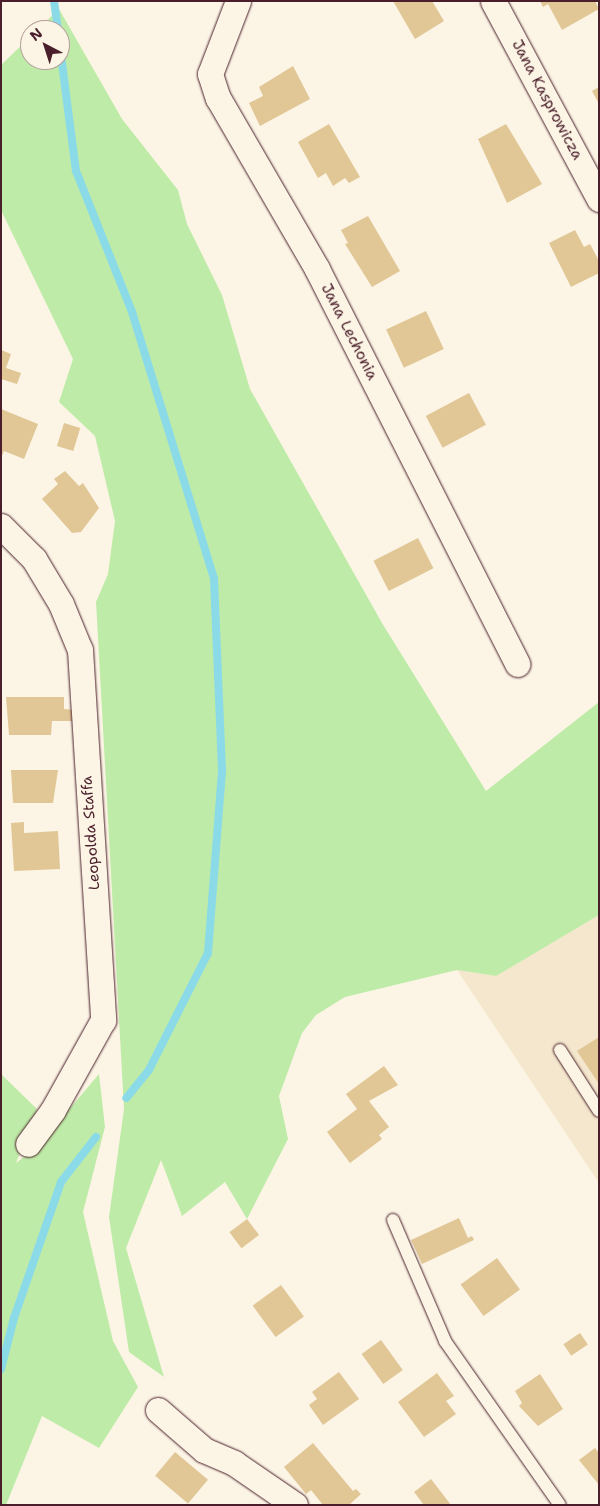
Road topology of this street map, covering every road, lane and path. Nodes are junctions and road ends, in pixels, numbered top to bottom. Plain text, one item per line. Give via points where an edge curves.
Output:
1 (238, 1) edge
2 (493, 1) edge
3 (599, 199) edge
4 (1, 526) edge
5 (517, 664) dead end
6 (560, 1050) dead end
7 (599, 1110) edge
8 (28, 1144) dead end
9 (393, 1220) dead end
10 (158, 1410) dead end
11 (295, 1505) edge
12 (560, 1505) edge

1 - 5 street, Jana Lechonia via 210,74 218,98 317,269
2 - 3 street, Jana Kasprowicza
4 - 8 street, Leopolda Staffa via 34,559 61,604 80,650 104,1020 53,1110
6 - 7 lane
9 - 12 lane via 445,1341
10 - 11 street via 204,1450 234,1463

